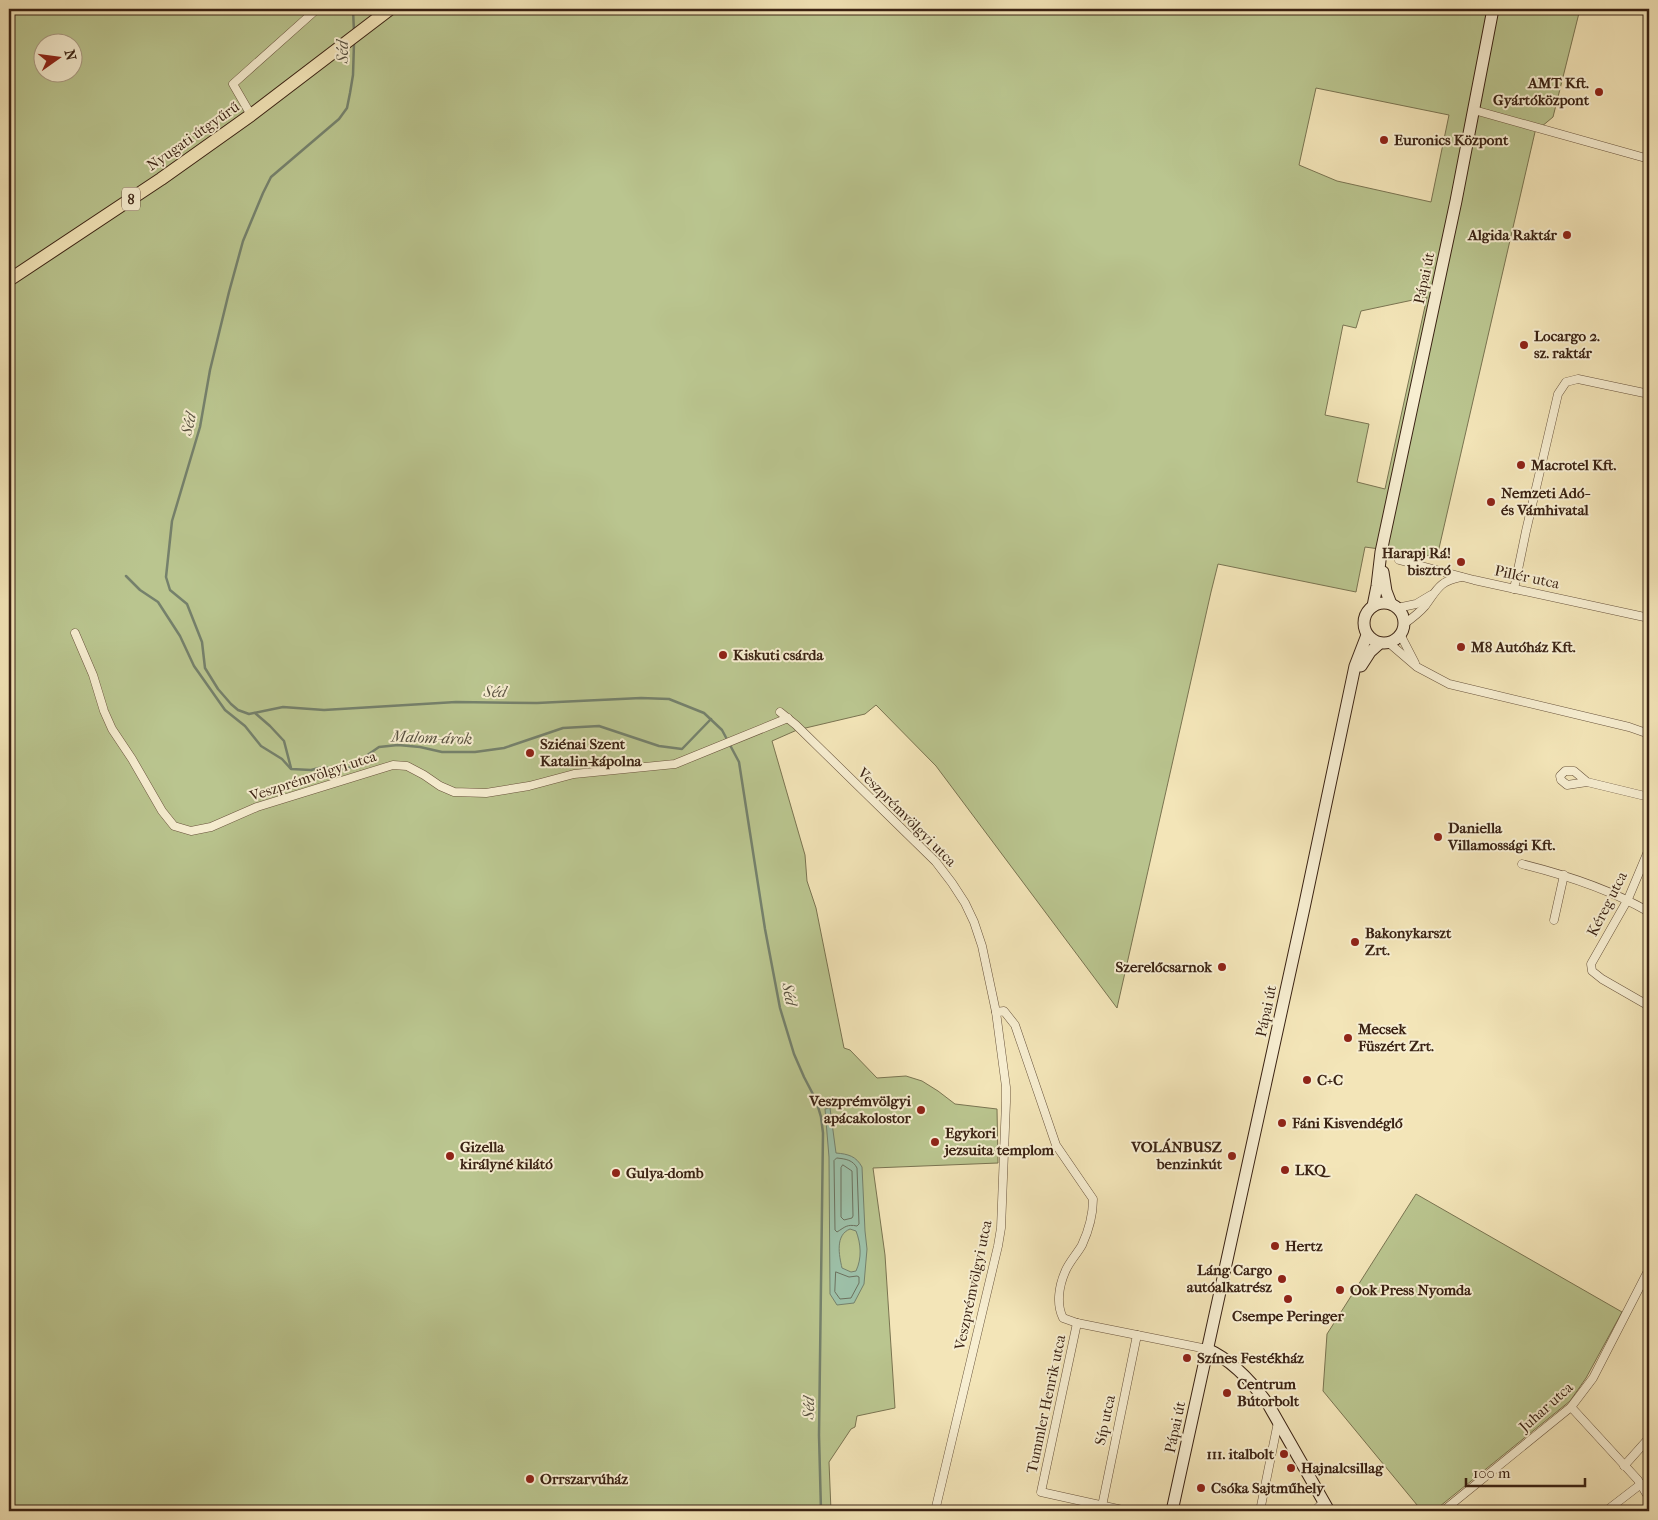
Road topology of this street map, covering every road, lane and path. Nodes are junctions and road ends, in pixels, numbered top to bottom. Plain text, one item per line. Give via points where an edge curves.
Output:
1 (317, 9) edge
2 (390, 9) edge
3 (1493, 9) edge
4 (1474, 110) junction
5 (251, 115) junction
6 (1649, 159) edge
7 (9, 280) edge
8 (1649, 394) edge
9 (1382, 552) junction
10 (1399, 560) dead end
11 (1463, 577) junction
12 (1514, 589) junction
13 (1432, 594) junction
14 (1373, 606) junction
15 (1394, 606) junction
16 (1649, 618) edge
17 (1402, 629) junction
18 (75, 633) dead end
19 (1367, 635) junction
20 (1384, 643) junction
21 (1418, 667) junction
22 (1353, 678) junction
23 (780, 712) dead end
24 (788, 718) junction
25 (1649, 734) edge
26 (1587, 782) dead end
27 (1649, 797) edge
28 (1649, 849) edge
29 (1522, 864) dead end
30 (1564, 875) junction
31 (1628, 899) junction
32 (1649, 912) edge
33 (1554, 920) dead end
34 (1649, 1006) edge
35 (996, 1012) junction
36 (1649, 1270) edge
37 (1077, 1323) junction
38 (1137, 1335) junction
39 (1207, 1349) junction
40 (1571, 1407) junction
41 (1278, 1422) junction
42 (1649, 1438) edge
43 (1624, 1466) junction
44 (1641, 1484) junction
45 (1649, 1498) edge
46 (1326, 1507) edge
47 (1101, 1508) edge
48 (935, 1511) edge
49 (1127, 1511) edge
50 (1172, 1511) edge
51 (1260, 1511) edge
52 (1314, 1511) edge
53 (1443, 1511) edge
54 (1606, 1511) edge

1 - 5 street via 230,82
2 - 5 main road, Nyugati útgyűrű / 8
3 - 4 main road, Pápai út
4 - 6 street
4 - 9 main road, Pápai út
5 - 7 main road, Nyugati útgyűrű / 8
8 - 12 street via 1578,379 1566,382 1558,394
9 - 14 main road, Pápai út
9 - 15 main road, Pápai út via 1386,591
10 - 11 street, Pillér utca
11 - 12 street, Pillér utca
11 - 13 street via 1447,580
12 - 16 street, Pillér utca
13 - 15 street via 1416,604
13 - 17 street
14 - 15 main road via 1381,603
14 - 19 main road via 1364,620
15 - 17 main road via 1401,613
17 - 20 main road via 1395,640
17 - 21 street
18 - 24 street, Veszprémvölgyi utca via 112,729 162,811 174,826 191,831 211,827 292,795 393,765 407,766 454,792 486,793 574,774 675,764
19 - 20 main road
19 - 22 main road, Pápai út
20 - 21 street
20 - 22 main road, Pápai út via 1370,652
21 - 25 street via 1449,684
22 - 39 main road, Pápai út
23 - 24 street, Veszprémvölgyi utca
24 - 35 street, Veszprémvölgyi utca via 936,862 952,883 974,922
26 - 27 street
28 - 31 street, Kéreg utca
29 - 30 street
30 - 31 street
30 - 33 street
31 - 32 street
31 - 34 street, Kéreg utca via 1591,964 1592,971
35 - 37 street via 1004,1011 1015,1025 1056,1145 1093,1199 1085,1238 1065,1272 1058,1296 1062,1318
35 - 48 street, Veszprémvölgyi utca via 1006,1087 1001,1228
36 - 40 street, Juhar utca via 1594,1378
37 - 38 street
37 - 47 street, Tummler Henrik utca via 1041,1492
38 - 39 street
38 - 47 street, Síp utca
39 - 41 main road via 1245,1376
39 - 50 main road, Pápai út
40 - 43 street
40 - 53 street, Juhar utca
41 - 46 main road
41 - 51 street
42 - 43 street
43 - 44 street
44 - 45 street
44 - 54 street
46 - 52 street
47 - 49 street

